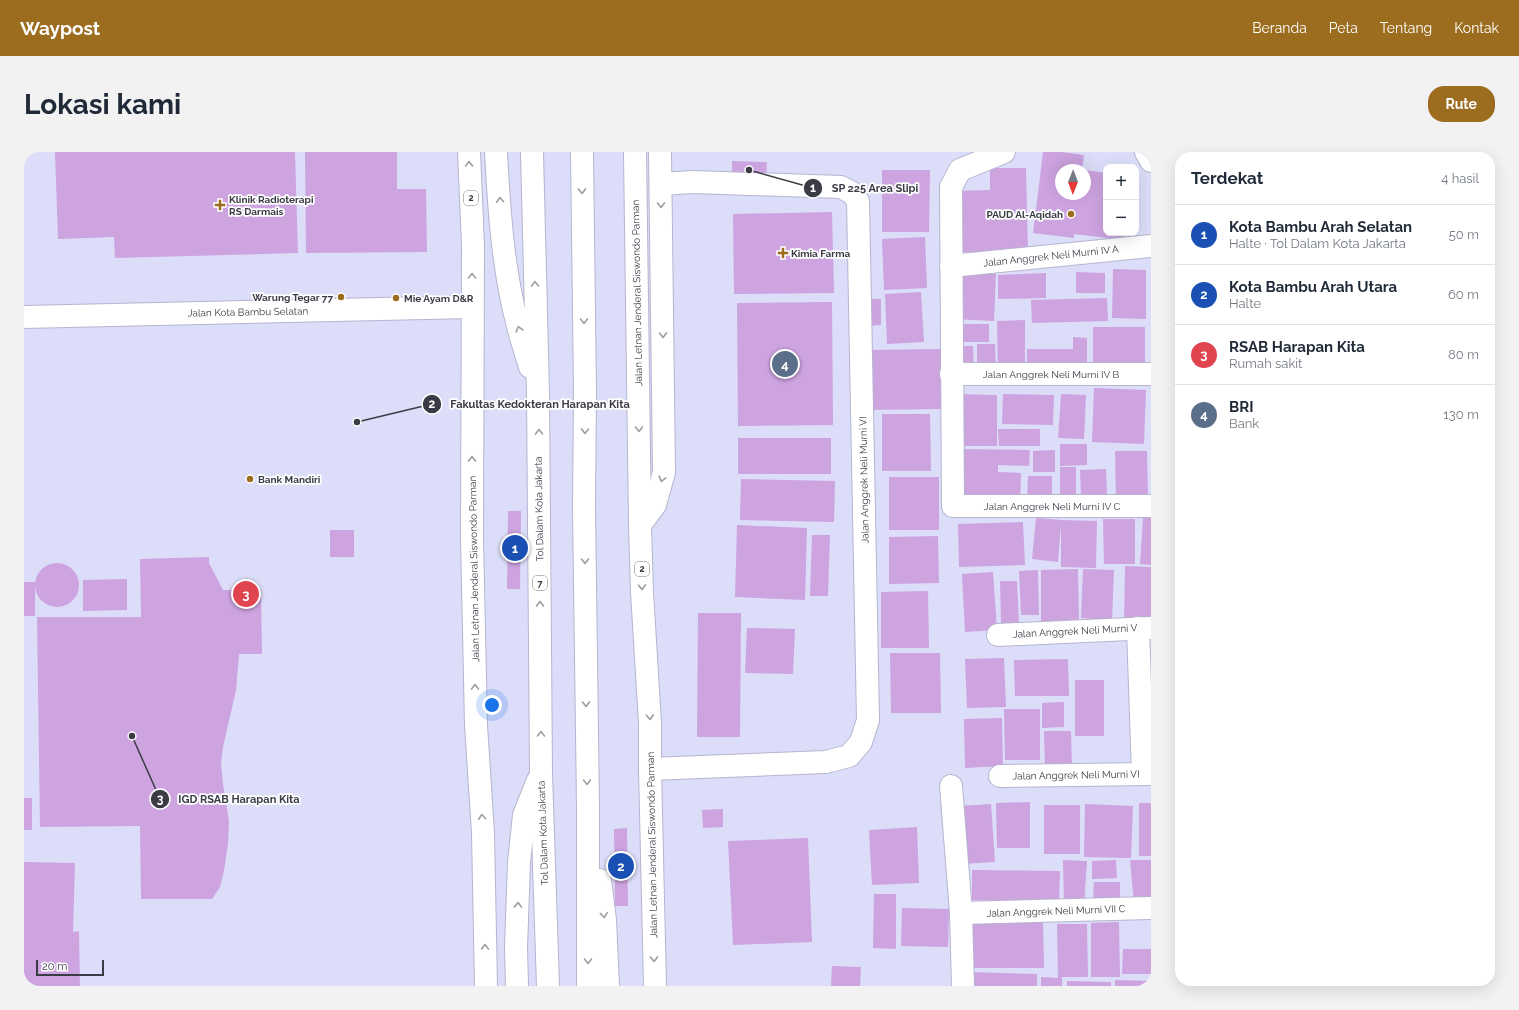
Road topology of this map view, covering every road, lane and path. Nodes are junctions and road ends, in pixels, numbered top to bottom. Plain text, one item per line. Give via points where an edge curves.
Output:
1 (469, 152) edge
2 (496, 152) edge
3 (532, 152) edge
4 (582, 152) edge
5 (635, 152) edge
6 (660, 152) edge
7 (1004, 152) edge
8 (1146, 152) edge
9 (1151, 161) edge
10 (661, 184) junction
11 (1151, 246) edge
12 (951, 266) junction
13 (472, 307) junction
14 (24, 316) edge
15 (951, 374) junction
16 (1151, 374) edge
17 (538, 393) junction
18 (1151, 506) edge
19 (640, 525) junction
20 (1144, 628) edge
21 (998, 635) dead end
22 (650, 769) junction
23 (541, 773) junction
24 (1147, 774) edge
25 (1000, 776) dead end
26 (951, 786) dead end
27 (588, 808) junction
28 (1151, 908) edge
29 (960, 913) junction
30 (486, 986) edge
31 (517, 986) edge
32 (548, 986) edge
33 (588, 986) edge
34 (608, 986) edge
35 (655, 986) edge
36 (963, 986) edge

13 -> 1 main road, Jalan Letnan Jenderal Siswondo Parman / 2 via 473,245
17 -> 2 main road via 517,325 508,276
17 -> 3 main road, Tol Dalam Kota Jakarta / 7
4 -> 27 main road
5 -> 19 main road, Jalan Letnan Jenderal Siswondo Parman / 2
6 - 10 main road
7 - 12 main road via 960,170 951,187
8 - 9 main road
10 -> 19 main road via 664,472 655,505
10 - 22 main road, Jalan Anggrek Neli Murni VI via 693,182 841,187 852,193 858,201 868,720 861,742 849,756 826,762
11 - 12 main road, Jalan Anggrek Neli Murni IV A
12 - 15 main road
13 - 14 main road, Jalan Kota Bambu Selatan
30 -> 13 main road, Jalan Letnan Jenderal Siswondo Parman / 2 via 472,538
15 - 16 main road, Jalan Anggrek Neli Murni IV B
15 - 18 main road, Jalan Anggrek Neli Murni IV C via 952,506
23 -> 17 main road, Tol Dalam Kota Jakarta / 7
19 -> 22 main road, Jalan Letnan Jenderal Siswondo Parman / 2
20 - 21 main road, Jalan Anggrek Neli Murni V
20 - 24 main road
22 -> 35 main road, Jalan Letnan Jenderal Siswondo Parman / 2
31 -> 23 main road via 519,862 524,815
23 - 32 main road, Tol Dalam Kota Jakarta / 7
24 - 25 main road, Jalan Anggrek Neli Murni VI
26 - 29 main road
27 -> 33 main road
27 -> 34 main road via 599,868
28 - 29 main road, Jalan Anggrek Neli Murni VII C
29 - 36 main road

